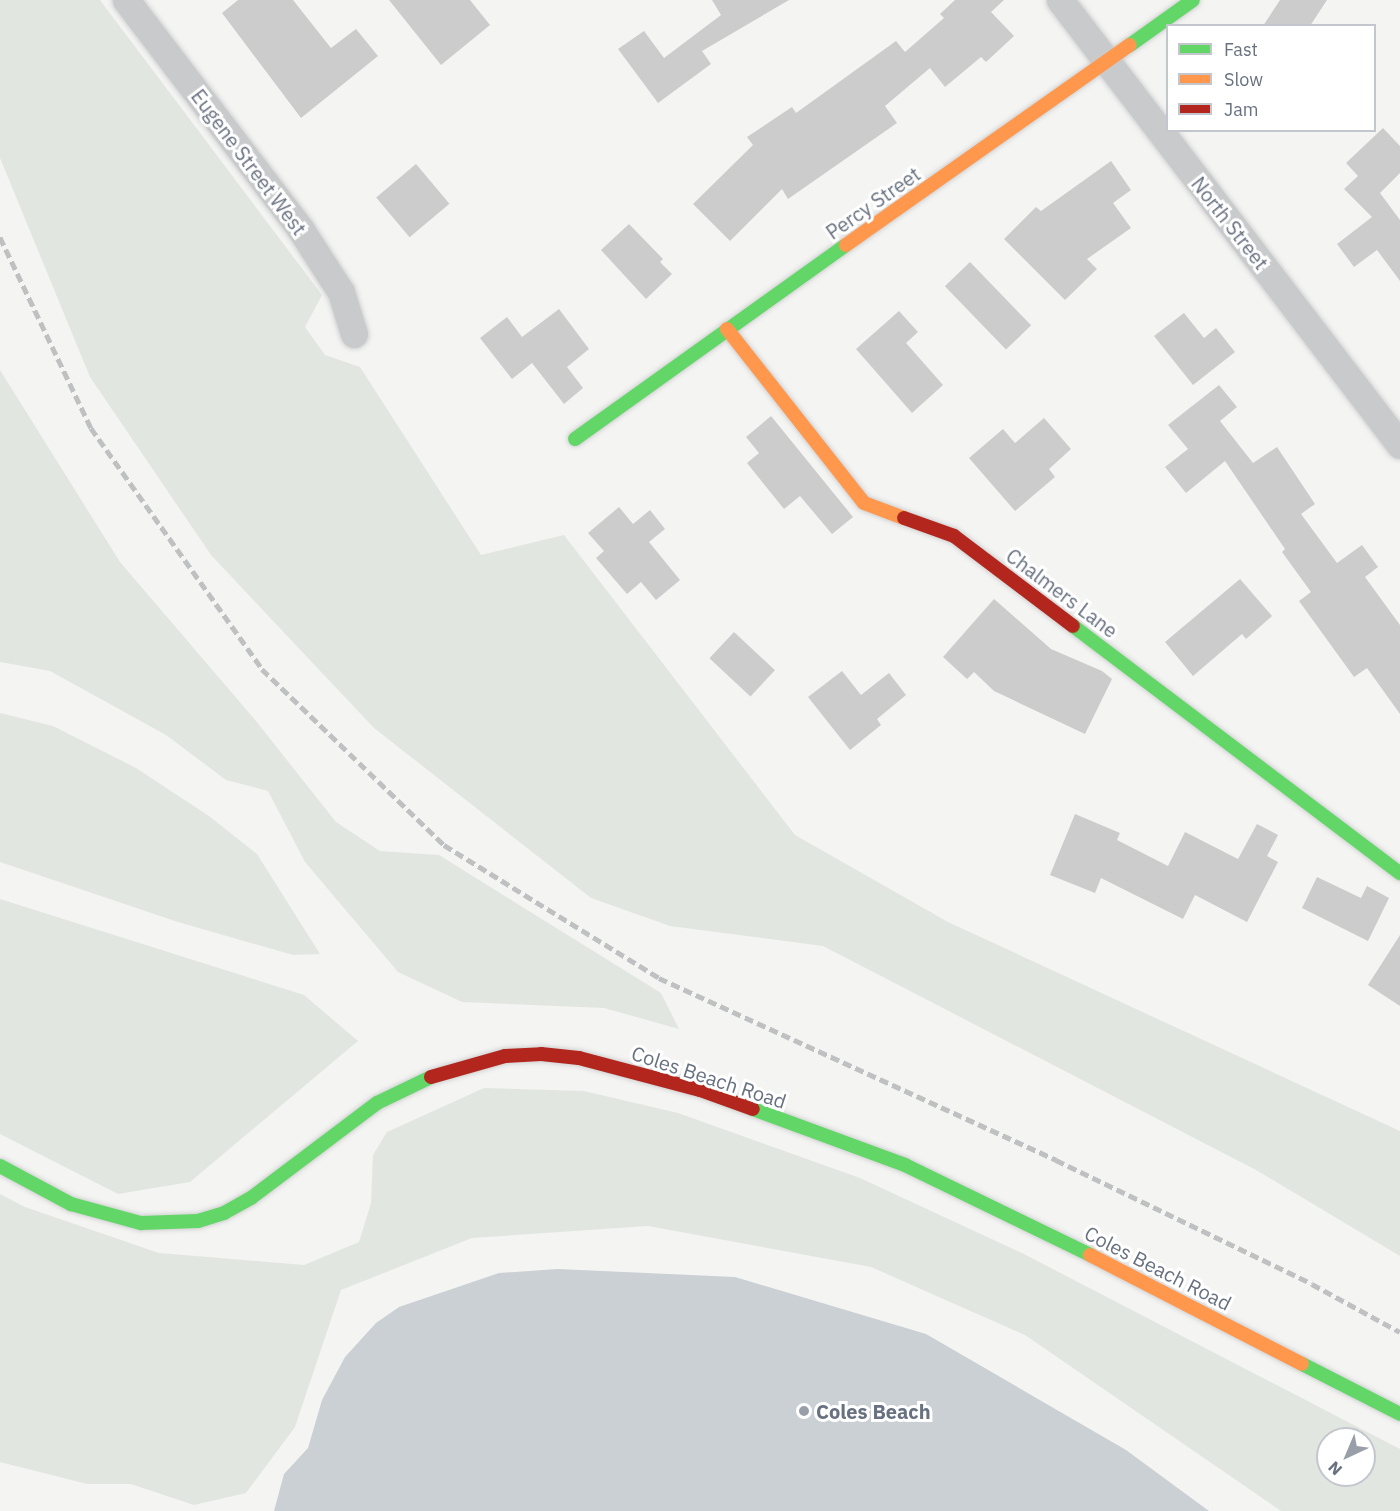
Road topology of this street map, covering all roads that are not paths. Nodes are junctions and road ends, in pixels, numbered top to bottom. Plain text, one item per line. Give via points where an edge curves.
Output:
1 (126, 0) edge
2 (1060, 0) edge
3 (1193, 0) edge
4 (1107, 63) junction
5 (727, 328) junction
6 (354, 334) dead end
7 (576, 439) dead end
8 (1400, 444) edge
9 (1400, 873) edge
10 (0, 1166) edge
11 (1400, 1413) edge

1 - 6 street, Eugene Street West via 301,230 341,292
2 - 4 street, North Street
3 - 4 street, Percy Street
4 - 5 street, Percy Street
4 - 8 street, North Street
5 - 7 street, Percy Street
5 - 9 street, Chalmers Lane via 864,503 954,536
10 - 11 street, Coles Beach Road via 71,1204 141,1223 198,1221 251,1198 377,1103 438,1072 506,1056 579,1058 700,1090 905,1165

